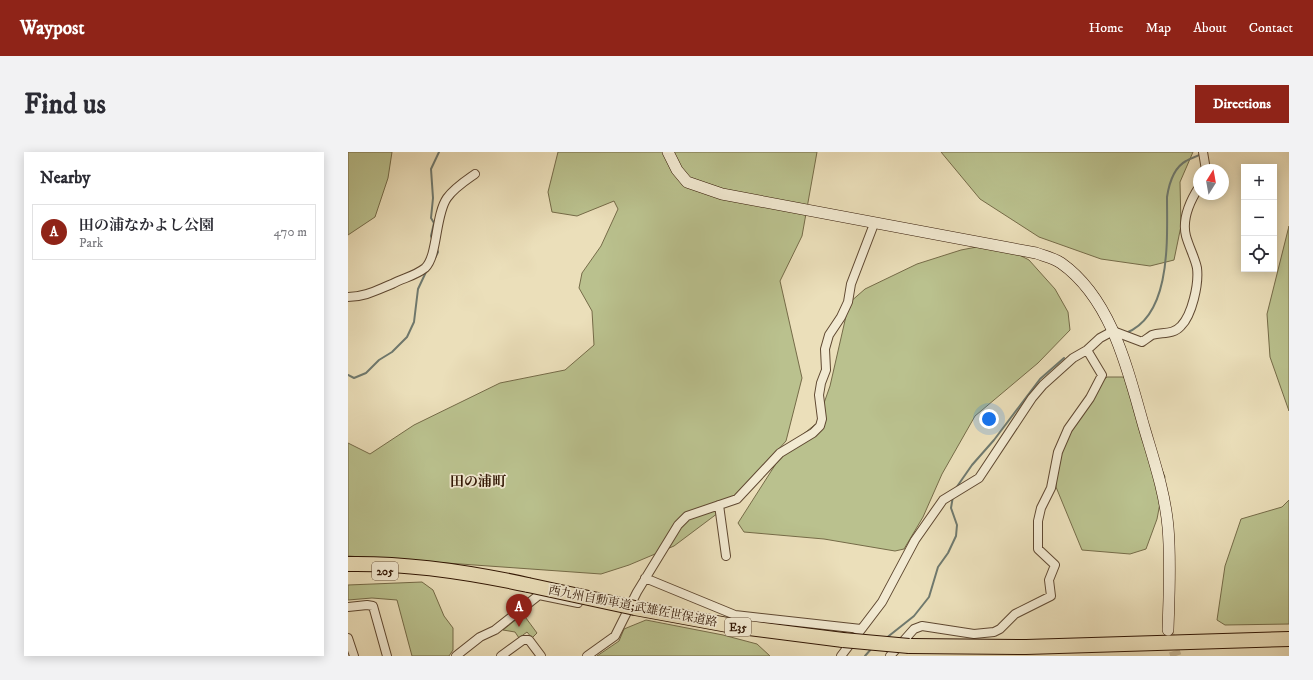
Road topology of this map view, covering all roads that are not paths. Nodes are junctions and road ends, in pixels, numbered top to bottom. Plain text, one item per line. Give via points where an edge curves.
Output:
1 (668, 152) edge
2 (1203, 152) edge
3 (1205, 164) edge
4 (475, 174) dead end
5 (1193, 198) edge
6 (874, 224) junction
7 (348, 297) edge
8 (1113, 331) junction
9 (1087, 350) junction
10 (719, 506) junction
11 (726, 556) dead end
12 (348, 564) edge
13 (348, 571) edge
14 (348, 574) edge
15 (422, 574) junction
16 (645, 578) junction
17 (528, 585) junction
18 (348, 607) edge
19 (630, 610) junction
20 (861, 629) junction
21 (1168, 630) tunnel mouth
22 (348, 638) edge
23 (1289, 639) edge
24 (354, 656) edge
25 (387, 656) edge
26 (456, 656) edge
27 (501, 656) edge
28 (541, 656) edge
29 (588, 656) edge
30 (841, 656) edge
31 (890, 656) edge

1 - 6 street via 677,170 687,182 704,189
2 - 3 street
4 - 7 street via 446,198 431,258 425,268 375,292 359,297
5 - 8 street via 1188,208 1186,235 1197,268 1197,282 1185,320 1174,332 1152,336 1142,342
6 - 8 street via 1036,253 1060,262 1088,291
6 - 10 street via 854,277 848,302 829,335 825,349 826,370 819,395 822,419 820,426 780,453 737,499
8 - 9 street via 1100,338
8 - 21 street via 1126,364 1163,491 1170,570
9 - 20 street via 1073,358 1032,398 979,478 943,500 915,540 882,602
9 - 31 street via 1102,375 1062,442 1051,488 1038,521 1038,549 1055,565 1049,580 1051,596 1015,614 1000,630 994,632 974,634 922,626 914,629
10 - 11 street
10 - 16 street via 687,516 678,525
12 - 17 highway, 西九州自動車道;武雄佐世保道路 / E35 via 451,570
13 - 15 highway, 205
14 - 15 highway, 西九州自動車道;武雄佐世保道路 / E35
15 - 17 highway, 西九州自動車道;武雄佐世保道路 / E35
16 - 19 street
16 - 20 street via 735,615
17 - 19 highway, 西九州自動車道;武雄佐世保道路 / E35, bridge
18 - 25 street via 373,606
19 - 23 highway, 西九州自動車道;武雄佐世保道路 / E35, bridge via 740,628 909,646 1026,647
19 - 26 street via 539,595 495,630 480,637
19 - 29 street via 615,636
20 - 30 street
22 - 24 street
27 - 28 street via 523,640 530,640

